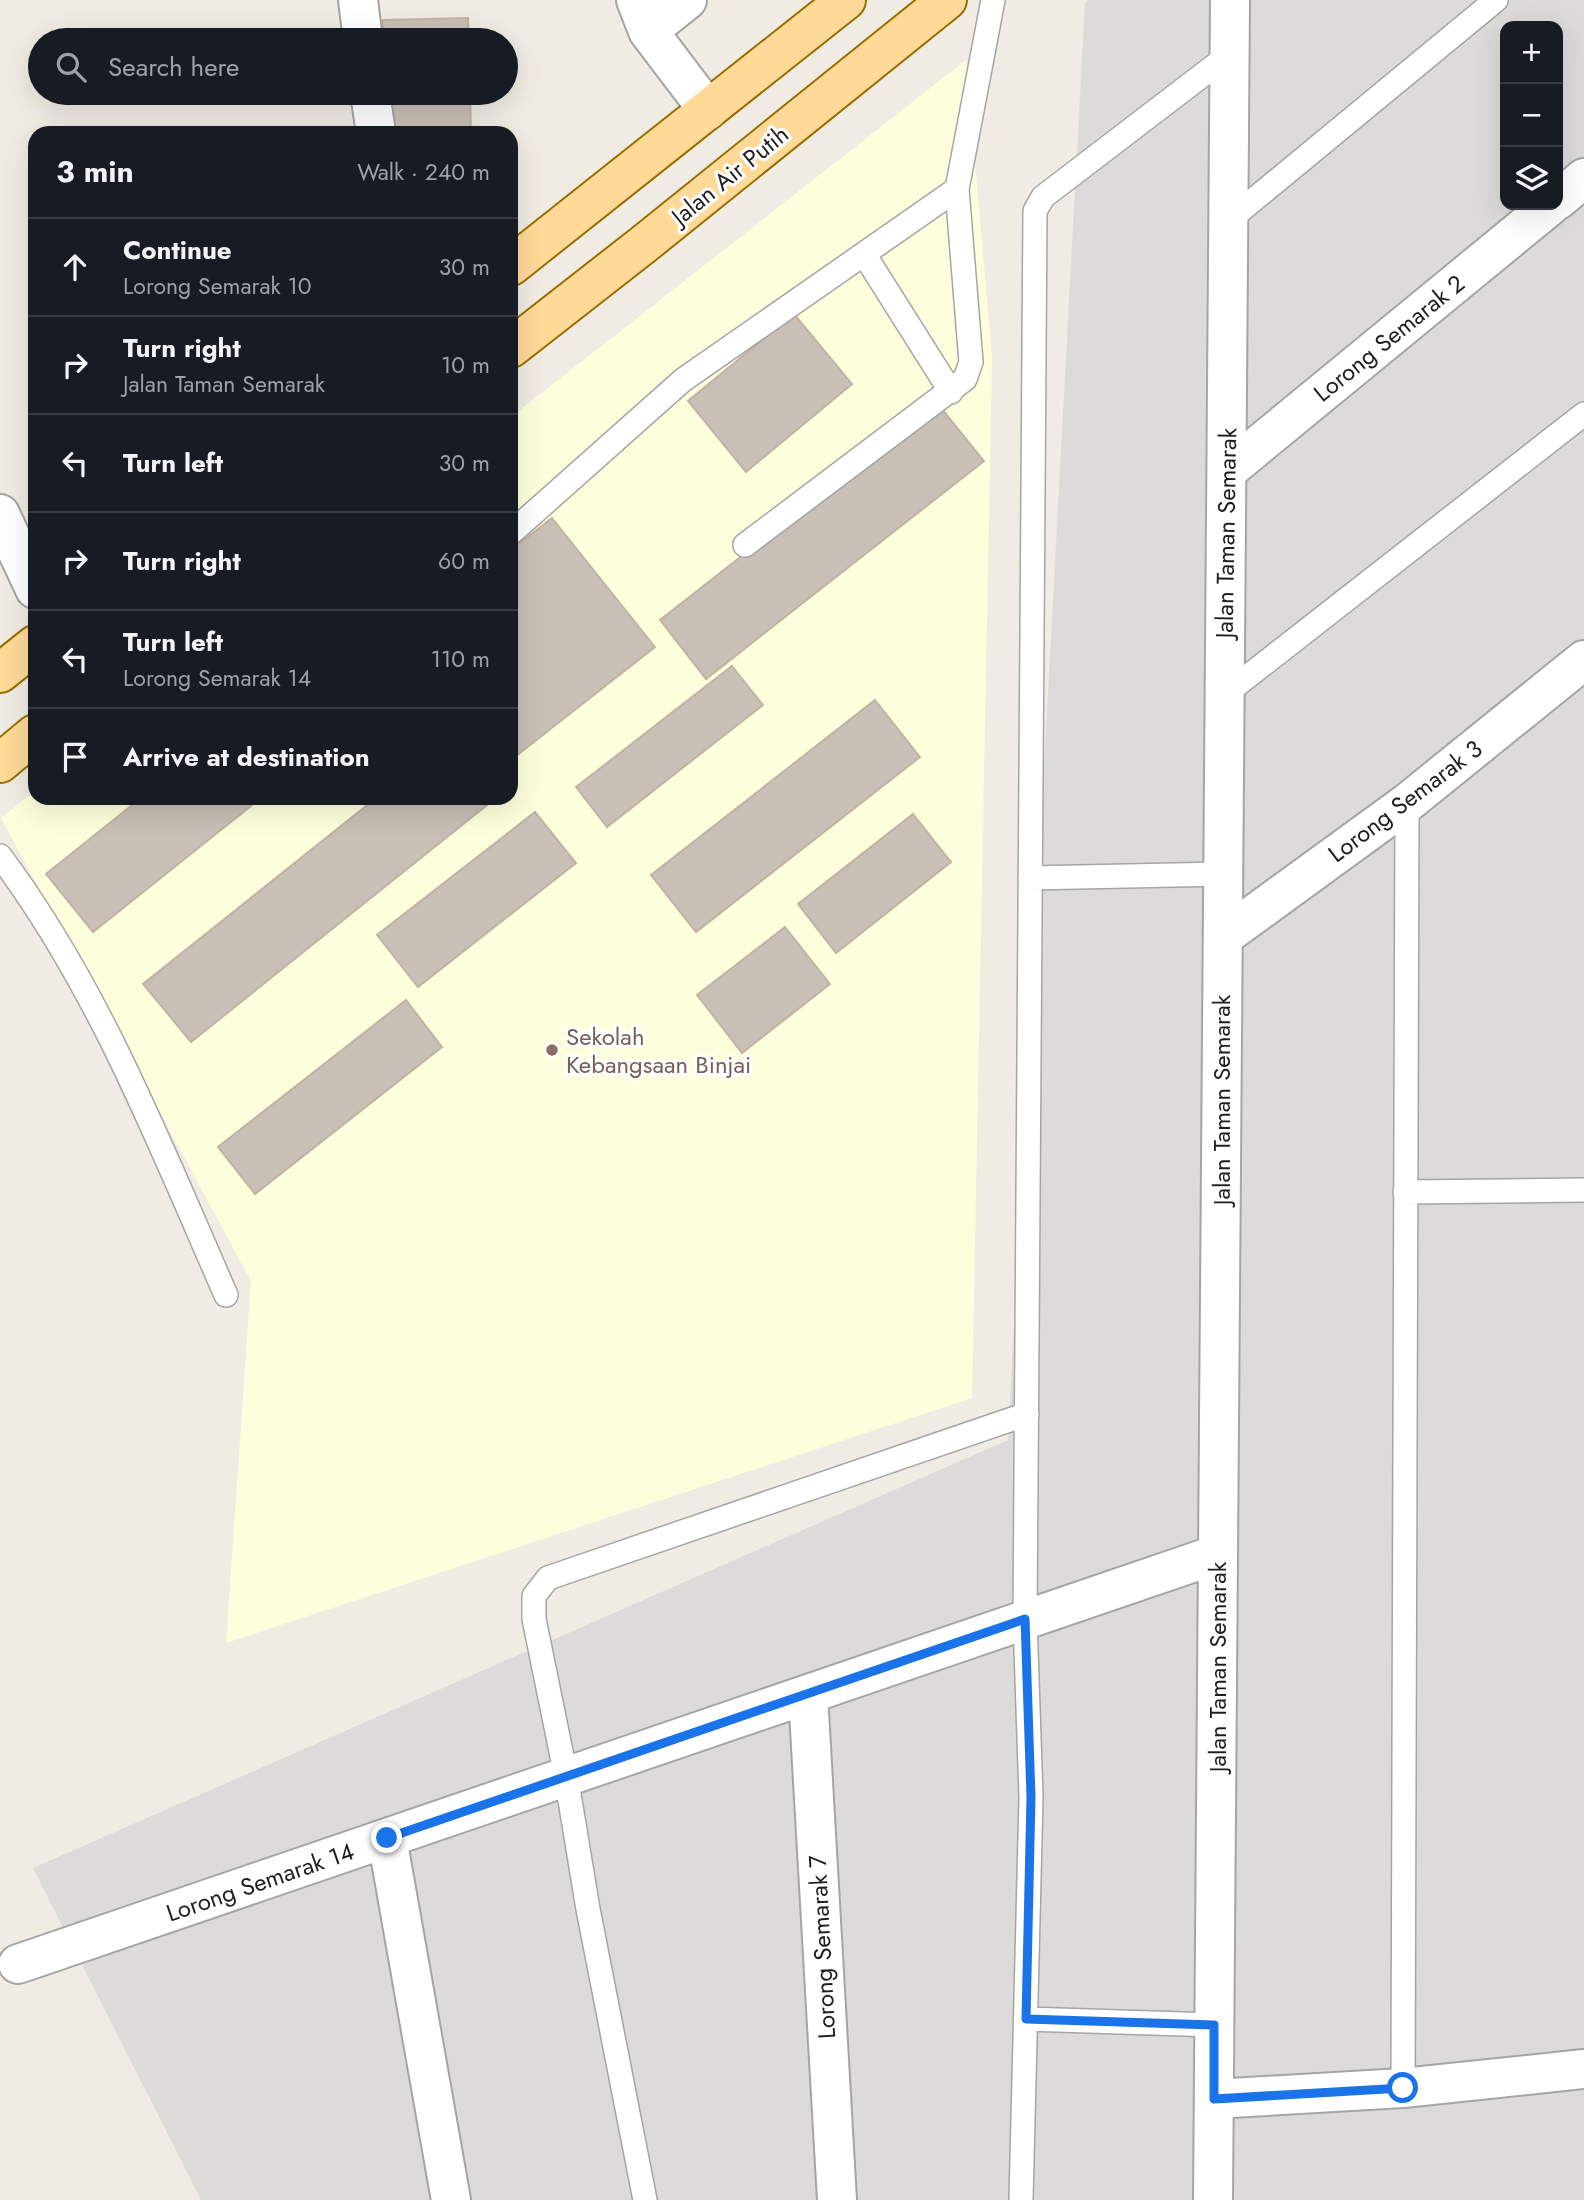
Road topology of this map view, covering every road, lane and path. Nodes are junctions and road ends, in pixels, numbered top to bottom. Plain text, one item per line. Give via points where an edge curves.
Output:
1 (358, 0) edge
2 (687, 0) edge
3 (846, 0) edge
4 (947, 0) edge
5 (993, 0) edge
6 (1230, 0) edge
7 (1496, 0) edge
8 (642, 15) edge
9 (362, 28) edge
10 (1230, 54) junction
11 (372, 105) edge
12 (708, 110) junction
13 (375, 126) edge
14 (1584, 178) edge
15 (957, 189) junction
16 (1563, 196) edge
17 (1545, 210) edge
18 (1228, 221) junction
19 (864, 254) junction
20 (518, 260) edge
21 (518, 342) edge
22 (951, 392) junction
23 (1584, 414) edge
24 (1227, 471) junction
25 (0, 514) edge
26 (518, 527) edge
27 (745, 545) dead end
28 (28, 574) edge
29 (28, 651) edge
30 (1584, 660) edge
31 (0, 673) edge
32 (1224, 695) junction
33 (28, 740) edge
34 (0, 763) edge
35 (1407, 803) junction
36 (0, 856) edge
37 (1223, 874) junction
38 (1030, 878) junction
39 (1223, 937) junction
40 (1584, 1190) edge
41 (1405, 1192) junction
42 (226, 1295) dead end
43 (1027, 1413) junction
44 (1218, 1554) junction
45 (1025, 1619) junction
46 (808, 1694) junction
47 (566, 1776) junction
48 (387, 1838) junction
49 (18, 1964) dead end
50 (1026, 2019) junction
51 (1214, 2025) junction
52 (1584, 2069) edge
53 (1403, 2088) junction
54 (1214, 2099) junction
55 (451, 2200) edge
56 (645, 2200) edge
57 (837, 2200) edge
58 (1021, 2200) edge
59 (1213, 2200) edge

1 - 9 street
2 - 8 street
3 - 12 main road
4 - 21 main road, Jalan Air Putih
5 - 15 lane
6 - 10 street, Jalan Taman Semarak
7 - 18 lane
8 - 12 street
10 - 18 street, Jalan Taman Semarak
10 - 38 lane via 1043,197 1035,211
11 - 13 street
12 - 20 main road
14 - 16 street
15 - 19 lane
15 - 22 lane via 971,362 965,379
17 - 24 street, Lorong Semarak 2
18 - 24 street, Jalan Taman Semarak
19 - 22 lane
19 - 26 lane via 682,380
22 - 27 lane
23 - 32 lane
24 - 32 street, Jalan Taman Semarak
25 - 28 street
29 - 31 main road
30 - 35 street, Lorong Semarak 3
32 - 37 street, Jalan Taman Semarak
33 - 34 main road
35 - 39 street, Lorong Semarak 3
35 - 41 lane
36 - 42 lane via 41,914 124,1063
37 - 38 lane
37 - 39 street, Jalan Taman Semarak
38 - 43 lane
39 - 44 street, Jalan Taman Semarak
40 - 41 lane
41 - 53 lane
43 - 45 lane
43 - 47 lane via 548,1578 534,1596 534,1619
44 - 45 street, Lorong Semarak 14
44 - 51 street, Jalan Taman Semarak
45 - 46 street, Lorong Semarak 14
45 - 50 lane via 1031,1797
46 - 47 street, Lorong Semarak 14
46 - 57 street, Lorong Semarak 7
47 - 48 street, Lorong Semarak 14
47 - 56 lane
48 - 49 street, Lorong Semarak 14
48 - 55 street
50 - 51 lane
50 - 58 lane
51 - 54 street, Jalan Taman Semarak
52 - 53 street
53 - 54 street
54 - 59 street, Jalan Taman Semarak

